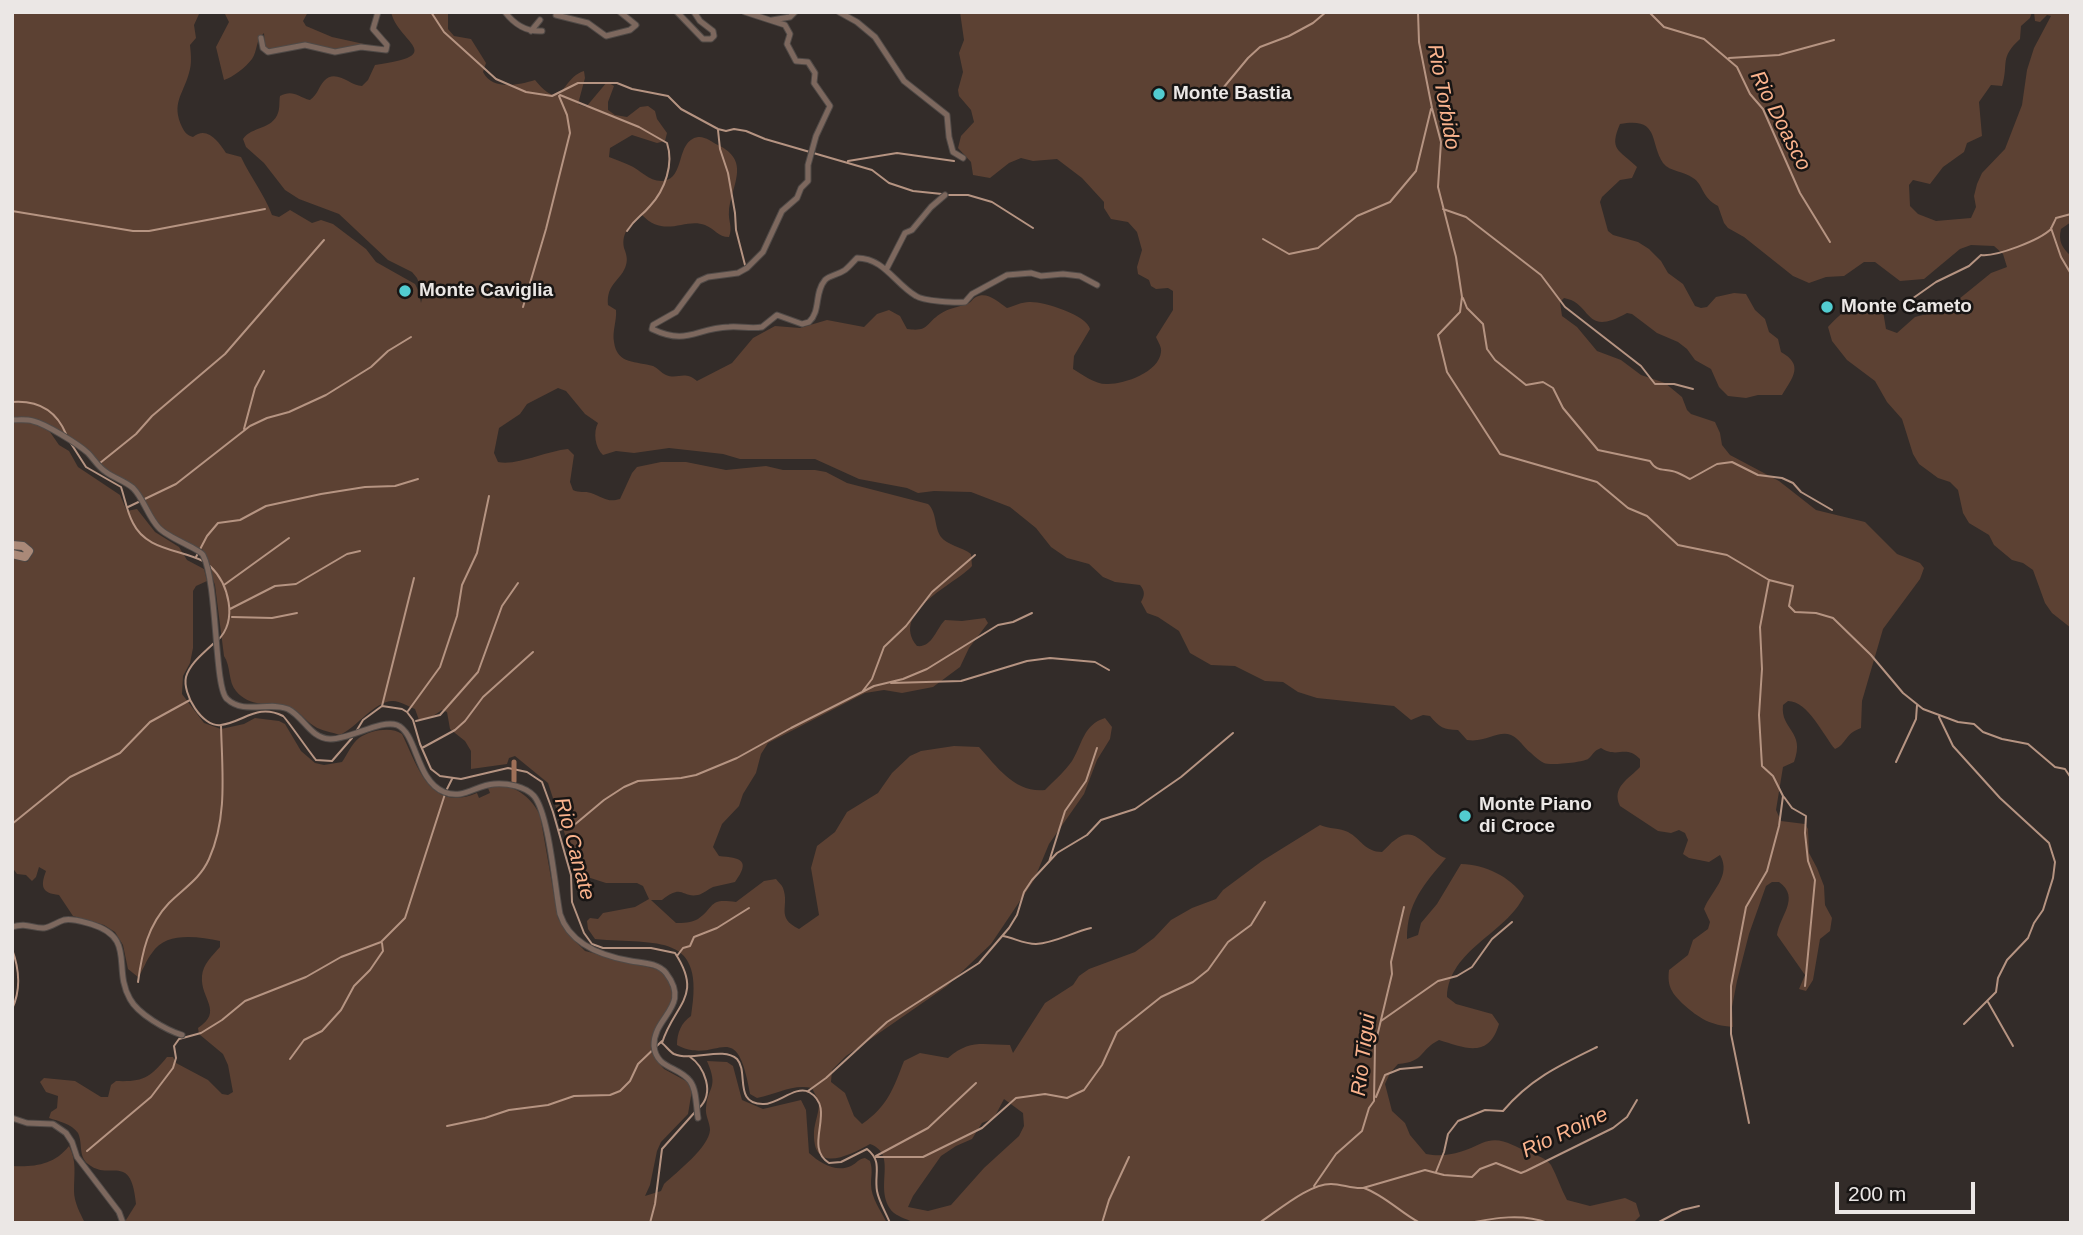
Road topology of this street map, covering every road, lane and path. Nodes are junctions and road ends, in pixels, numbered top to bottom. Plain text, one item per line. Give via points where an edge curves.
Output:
1 (378, 12) edge
2 (505, 12) edge
3 (620, 12) edge
4 (677, 12) edge
5 (694, 12) edge
6 (744, 12) edge
7 (795, 12) edge
8 (839, 12) edge
9 (556, 15) dead end
10 (540, 20) dead end
11 (772, 20) junction
12 (531, 31) junction
13 (542, 31) dead end
14 (261, 38) dead end
15 (963, 158) dead end
16 (945, 195) dead end
17 (886, 270) junction
18 (1097, 285) dead end
19 (12, 420) edge
20 (12, 545) edge
21 (12, 554) edge
22 (12, 927) edge
23 (182, 1035) dead end
24 (12, 1118) edge
25 (698, 1118) dead end
26 (123, 1223) edge

1 - 14 street via 373,29 386,50 361,47 335,52 305,45 268,52
2 - 12 street
3 - 9 street via 636,24 612,36 604,36 589,23
4 - 5 street via 704,39 711,39 713,31
6 - 11 street
7 - 11 street
8 - 15 street via 875,37 904,81 947,115 953,152
10 - 12 street
11 - 17 street via 786,27 789,52 796,61 808,62 814,83 830,106 816,136 808,181 782,211 763,252 747,268 699,281 676,312 651,327 680,338 728,327 762,327 777,315 802,324 814,317 823,282 857,258 876,262
12 - 13 street
16 - 17 street via 905,233
17 - 18 street via 924,300 965,302 1007,275 1063,274
19 - 25 street via 35,421 84,450 105,471 134,489 160,529 197,548 210,580 221,690 232,703 285,708 327,739 386,725 400,727 429,782 446,793 466,794 496,784 532,794 542,810 563,922 587,948 649,964 666,972 674,986 676,997 656,1035 654,1049 663,1064 689,1081
20 - 21 main road via 29,551 25,557
22 - 23 street via 43,928 65,919 103,928 120,947 130,1000 161,1027
24 - 26 street via 53,1124 66,1133 77,1157

